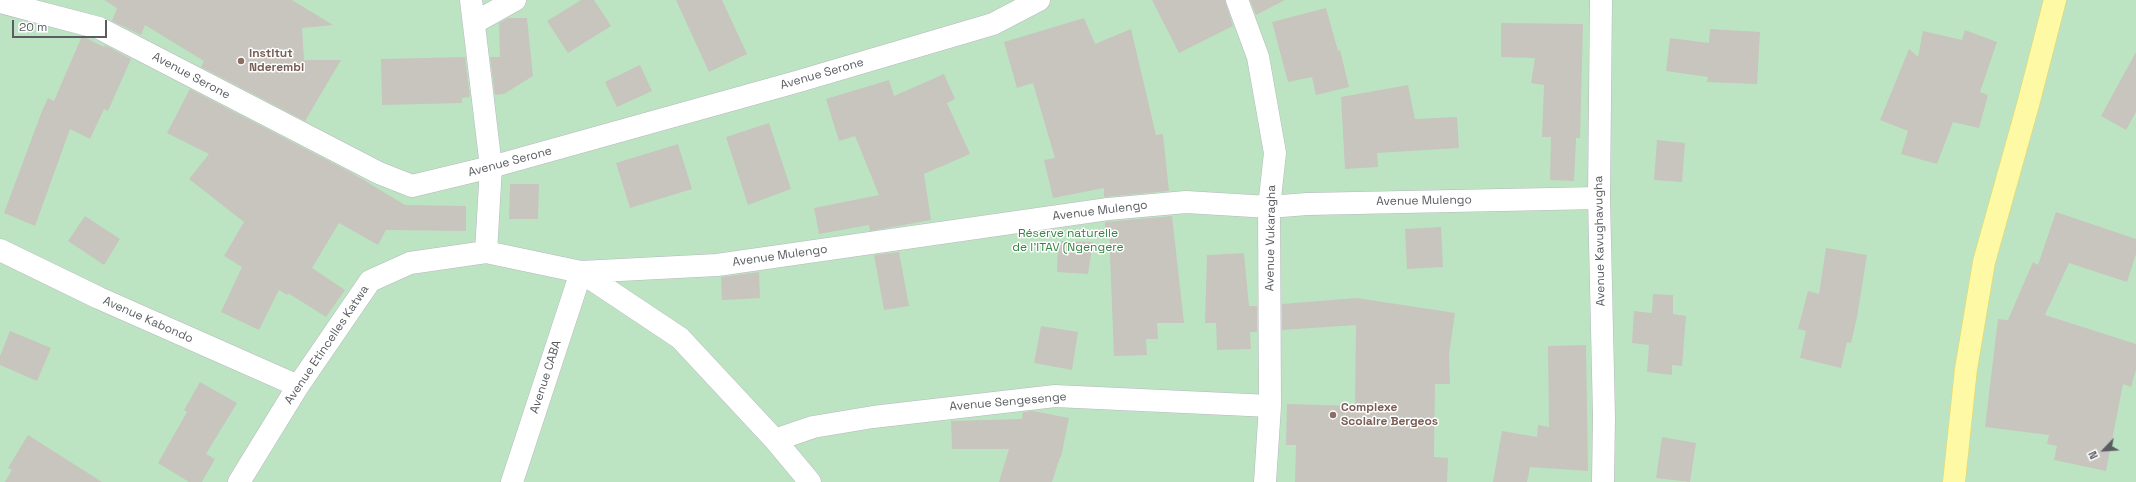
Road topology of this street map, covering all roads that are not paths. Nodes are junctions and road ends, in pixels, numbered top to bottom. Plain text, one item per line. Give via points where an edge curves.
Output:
1 (471, 0) edge
2 (515, 0) edge
3 (1039, 0) edge
4 (1238, 0) edge
5 (1601, 0) edge
6 (2054, 0) edge
7 (0, 2) edge
8 (474, 23) junction
9 (491, 168) junction
10 (1599, 198) junction
11 (1269, 207) junction
12 (0, 250) edge
13 (486, 252) junction
14 (581, 272) junction
15 (298, 386) junction
16 (1270, 406) junction
17 (774, 440) junction
18 (240, 482) edge
19 (512, 482) edge
20 (810, 482) edge
21 (1265, 482) edge
22 (1603, 482) edge
23 (1954, 482) edge

1 - 8 street
2 - 8 street
3 - 9 street, Avenue Serone via 993,24
4 - 11 street, Avenue Vukaragha via 1258,57 1275,153
5 - 10 street, Avenue Kavughavugha
6 - 23 main road via 1984,262 1966,369
7 - 9 street, Avenue Serone via 100,28 379,173 412,186
8 - 9 street
9 - 13 street
10 - 11 street, Avenue Mulengo
10 - 22 street, Avenue Kavughavugha
11 - 14 street, Avenue Mulengo via 1186,202 1116,208 717,265
11 - 16 street, Avenue Vukaragha
12 - 15 street, Avenue Kabondo via 99,298
13 - 14 street
13 - 15 street, Avenue Etincelles Katwa via 410,263 370,281
14 - 17 street via 680,338
14 - 19 street, Avenue CABA
15 - 18 street, Avenue Etincelles Katwa
16 - 17 street, Avenue Sengesenge via 1055,396 873,417 813,427
16 - 21 street, Avenue Vukaragha
17 - 20 street

